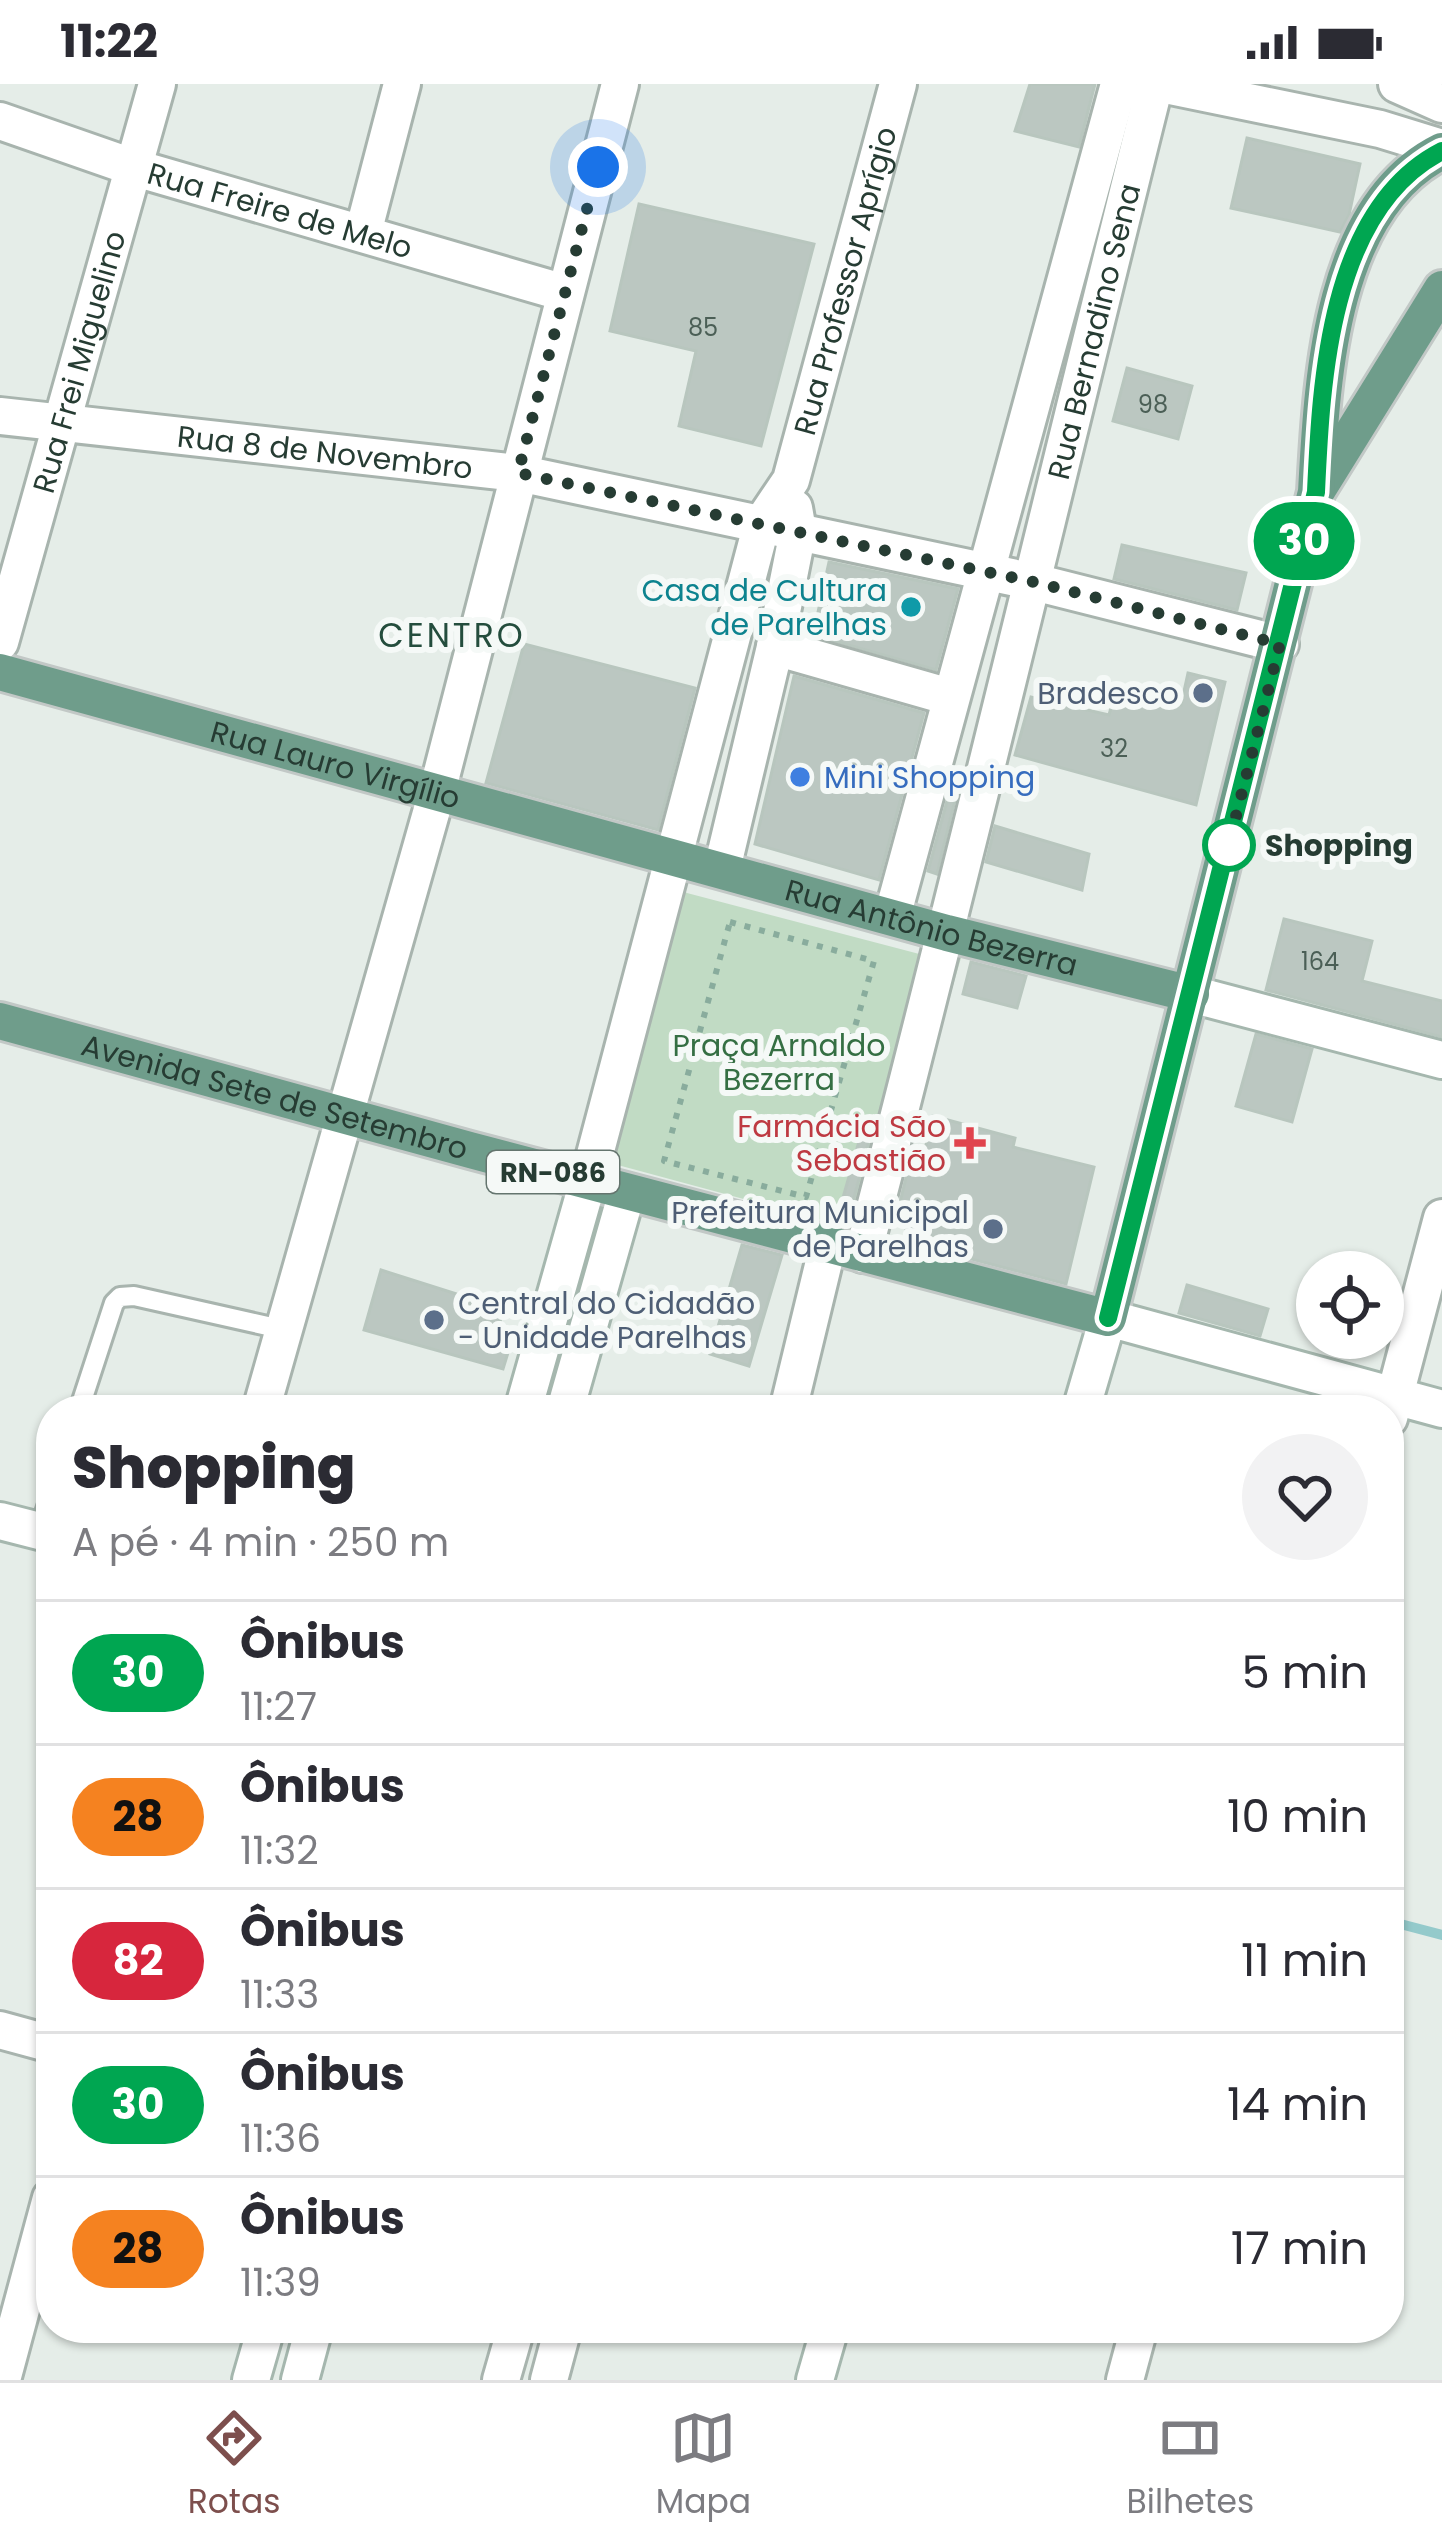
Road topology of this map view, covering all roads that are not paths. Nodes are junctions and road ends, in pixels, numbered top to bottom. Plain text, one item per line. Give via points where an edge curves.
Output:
1 (158, 84) edge
2 (402, 84) edge
3 (620, 84) edge
4 (898, 84) edge
5 (1119, 84) edge
6 (1158, 84) edge
7 (1393, 84) edge
8 (1442, 104) edge
9 (0, 121) edge
10 (1380, 129) junction
11 (1442, 149) edge
12 (132, 166) junction
13 (363, 233) junction
14 (1442, 289) edge
15 (565, 292) junction
16 (0, 416) edge
17 (59, 425) junction
18 (518, 473) junction
19 (1316, 492) junction
20 (780, 527) junction
21 (983, 572) junction
22 (1030, 581) junction
23 (0, 642) edge
24 (1280, 644) junction
25 (775, 647) junction
26 (0, 672) edge
27 (950, 697) junction
28 (437, 792) junction
29 (671, 856) junction
30 (722, 868) junction
31 (892, 917) junction
32 (944, 932) junction
33 (1191, 994) junction
34 (0, 1021) edge
35 (1442, 1060) edge
36 (347, 1114) junction
37 (588, 1181) junction
38 (627, 1192) junction
39 (1442, 1219) edge
40 (846, 1249) junction
41 (1108, 1318) junction
42 (281, 1329) junction
43 (84, 1395) edge
44 (265, 1395) edge
45 (528, 1395) edge
46 (569, 1395) edge
47 (793, 1395) edge
48 (1085, 1395) edge
49 (1354, 1395) edge
50 (1395, 1395) edge
51 (1404, 1407) edge
52 (1442, 1409) edge
53 (0, 1521) edge
54 (36, 1531) edge
55 (0, 2030) edge
56 (36, 2040) edge
57 (36, 2254) edge
58 (262, 2343) edge
59 (512, 2343) edge
60 (559, 2343) edge
61 (826, 2343) edge
62 (1135, 2343) edge
63 (2, 2380) edge
64 (251, 2380) edge
65 (501, 2380) edge
66 (549, 2380) edge
67 (815, 2380) edge
68 (1125, 2380) edge

1 - 12 street, Rua Frei Miguelino
2 - 13 street
3 - 15 street
4 - 20 street, Rua Professor Aprígio
5 - 21 street, Rua Bernadino Sena
6 - 10 street
6 - 22 street, Rua Bernadino Sena
7 - 8 street
7 - 10 street
9 - 12 street, Rua Freire de Melo
10 - 11 street
11 - 19 main road via 1388,198 1353,261 1322,381
12 - 13 street, Rua Freire de Melo
12 - 17 street, Rua Frei Miguelino
13 - 15 street, Rua Freire de Melo
14 - 19 main road
15 - 18 street
16 - 17 street, Rua 8 de Novembro
17 - 18 street, Rua 8 de Novembro
17 - 23 street, Rua Frei Miguelino
18 - 20 street, Rua 8 de Novembro
18 - 28 street
19 - 24 main road
20 - 21 street, Rua 8 de Novembro
20 - 25 street, Rua Professor Aprígio
20 - 29 street, Rua Professor Aprígio
21 - 22 street, Rua 8 de Novembro
21 - 27 street, Rua Bernadino Sena
21 - 32 street via 1016,602 1018,630
22 - 24 street, Rua 8 de Novembro
22 - 32 street, Rua Bernadino Sena
24 - 33 main road
25 - 27 street
25 - 30 street, Rua Professor Aprígio
26 - 28 main road, Rua Lauro Virgílio
27 - 31 street, Rua Bernadino Sena
28 - 29 main road, Rua Lauro Virgílio
28 - 36 street
29 - 30 main road, Rua Antônio Bezerra
29 - 37 street, Rua Professor Aprígio
30 - 31 main road, Rua Antônio Bezerra
31 - 32 main road, Rua Antônio Bezerra
32 - 33 main road, Rua Antônio Bezerra
32 - 40 street
33 - 35 street
33 - 41 main road
34 - 36 main road, Avenida Sete de Setembro / RN-086
36 - 37 main road, Avenida Sete de Setembro / RN-086
36 - 42 street
37 - 38 main road, Avenida Sete de Setembro / RN-086
37 - 45 street, Rua Professor Aprígio
38 - 40 main road, Avenida Sete de Setembro / RN-086
38 - 46 street
39 - 50 street
40 - 41 main road, Avenida Sete de Setembro / RN-086
40 - 47 street
41 - 48 street
41 - 49 street
42 - 43 lane via 120,1297
42 - 44 street
51 - 52 street
53 - 54 street
55 - 56 street
57 - 63 street
58 - 64 street
59 - 65 street
60 - 66 street
61 - 67 street
62 - 68 street

